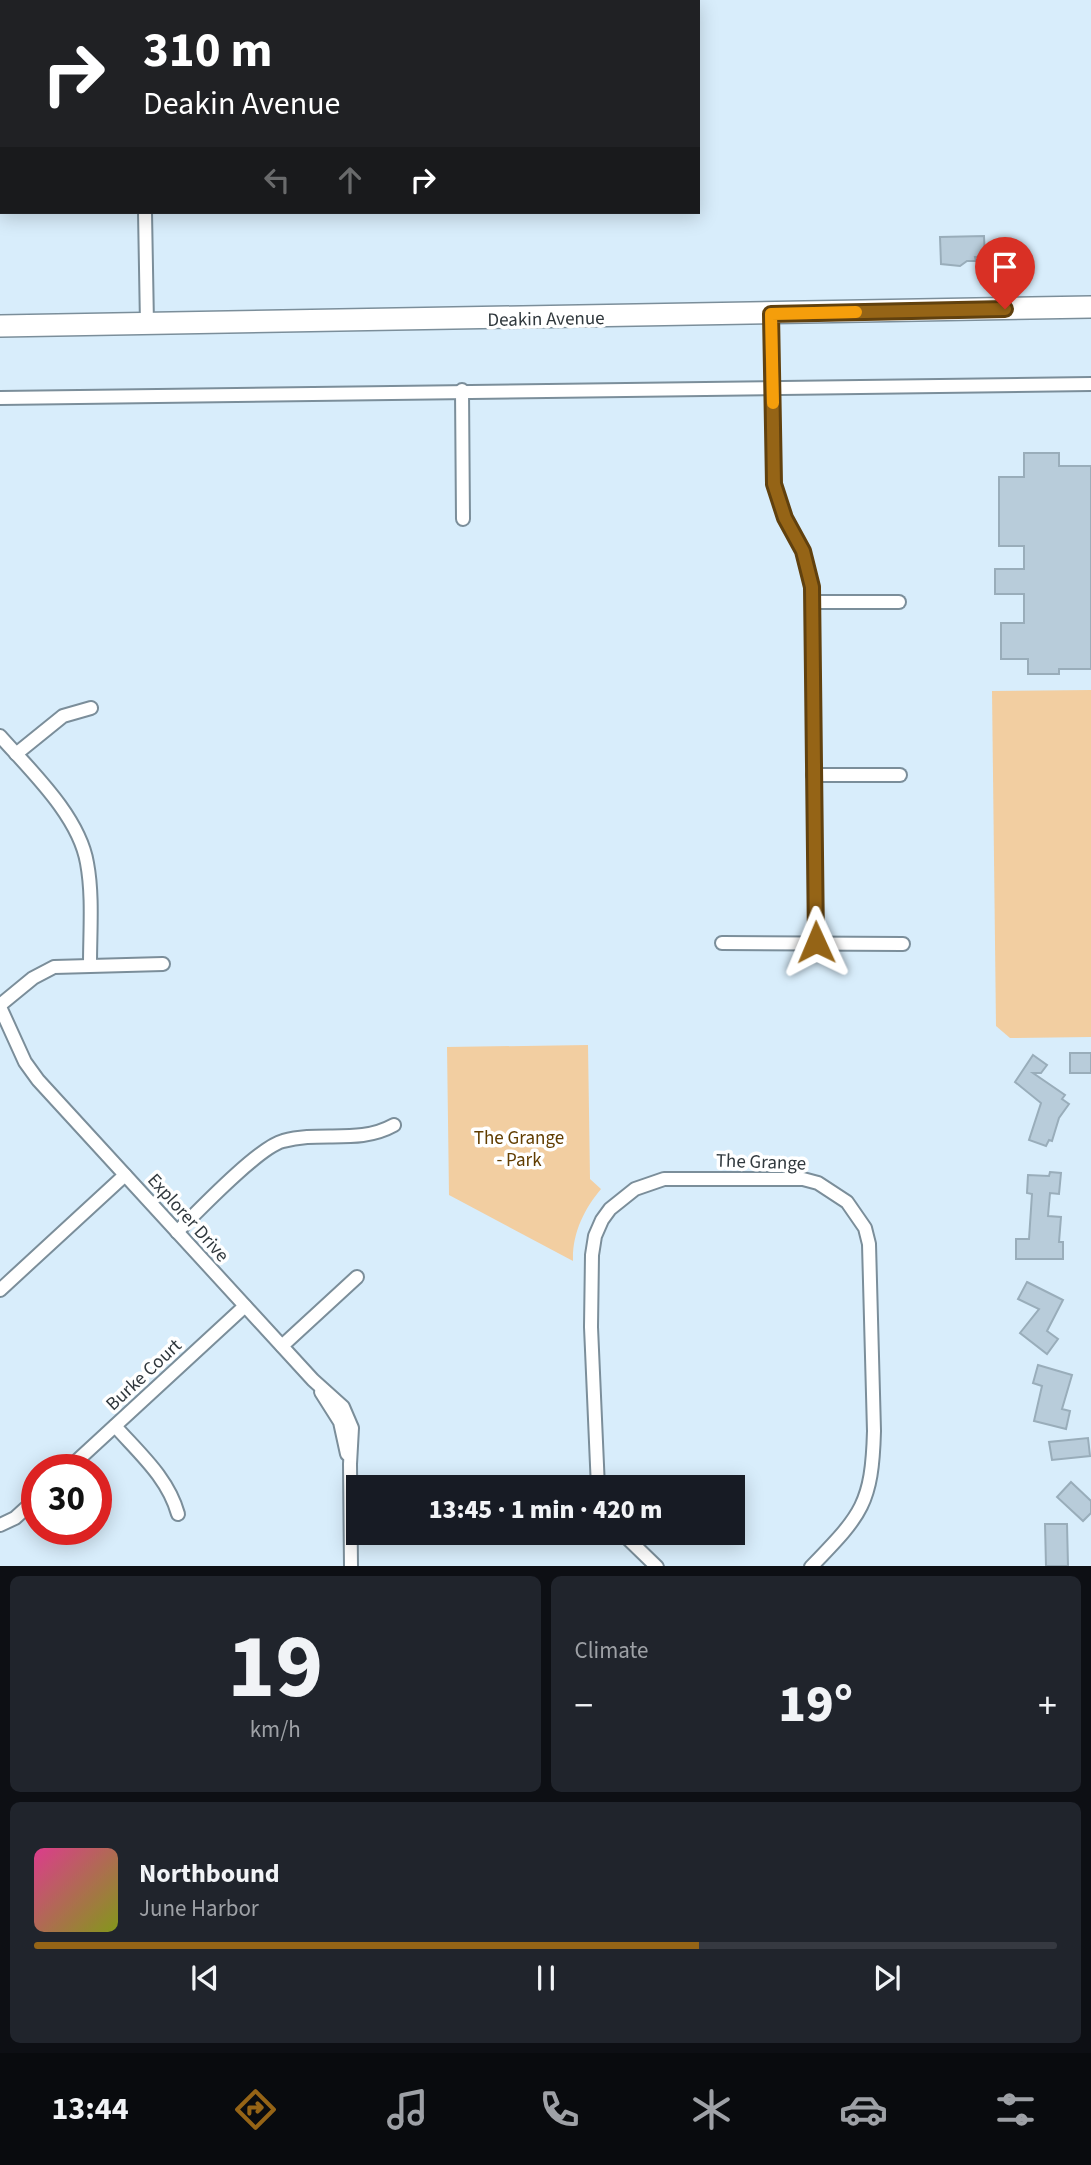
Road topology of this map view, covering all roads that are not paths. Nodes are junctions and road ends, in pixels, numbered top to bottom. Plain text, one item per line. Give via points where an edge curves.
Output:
1 (145, 214) edge
2 (1091, 307) edge
3 (771, 314) junction
4 (147, 324) junction
5 (0, 326) edge
6 (1091, 384) edge
7 (773, 386) junction
8 (462, 390) junction
9 (0, 398) edge
10 (463, 519) dead end
11 (812, 602) junction
12 (900, 602) dead end
13 (91, 708) dead end
14 (0, 736) edge
15 (16, 754) junction
16 (813, 775) junction
17 (900, 775) dead end
18 (816, 942) junction
19 (722, 943) dead end
20 (903, 944) dead end
21 (90, 964) junction
22 (163, 964) dead end
23 (0, 1006) edge
24 (394, 1125) dead end
25 (125, 1175) junction
26 (177, 1231) junction
27 (357, 1277) dead end
28 (1, 1287) edge
29 (245, 1306) junction
30 (282, 1346) junction
31 (115, 1426) junction
32 (84, 1454) edge
33 (597, 1475) edge
34 (21, 1513) edge
35 (178, 1514) dead end
36 (0, 1525) edge
37 (635, 1545) edge
38 (351, 1566) edge
39 (657, 1566) edge
40 (811, 1566) edge

1 - 4 street
2 - 3 highway, Deakin Avenue
3 - 4 highway, Deakin Avenue
3 - 7 street
4 - 5 highway, Deakin Avenue
6 - 7 street
7 - 8 street
7 - 11 street via 774,484 810,571
8 - 9 street
8 - 10 street
11 - 12 street
11 - 16 street
13 - 15 street via 63,716
14 - 15 street
15 - 21 street via 71,820 83,844 89,875
16 - 17 street
16 - 18 street
18 - 19 street
18 - 20 street
21 - 22 street
21 - 23 street via 44,971
23 - 25 street, Explorer Drive via 38,1080
24 - 26 street via 360,1137 296,1138 273,1145
25 - 26 street, Explorer Drive
25 - 28 street
26 - 29 street, Explorer Drive
27 - 30 street
29 - 30 street, Explorer Drive
29 - 31 street, Burke Court
30 - 38 street, Explorer Drive via 313,1380 340,1422 349,1464
31 - 32 street, Burke Court
31 - 35 street via 162,1478
33 - 40 street, The Grange via 592,1255 606,1214 635,1189 664,1180 803,1179 818,1183 834,1191 858,1215 869,1244 874,1431 863,1504 851,1525
34 - 36 street
37 - 39 street

